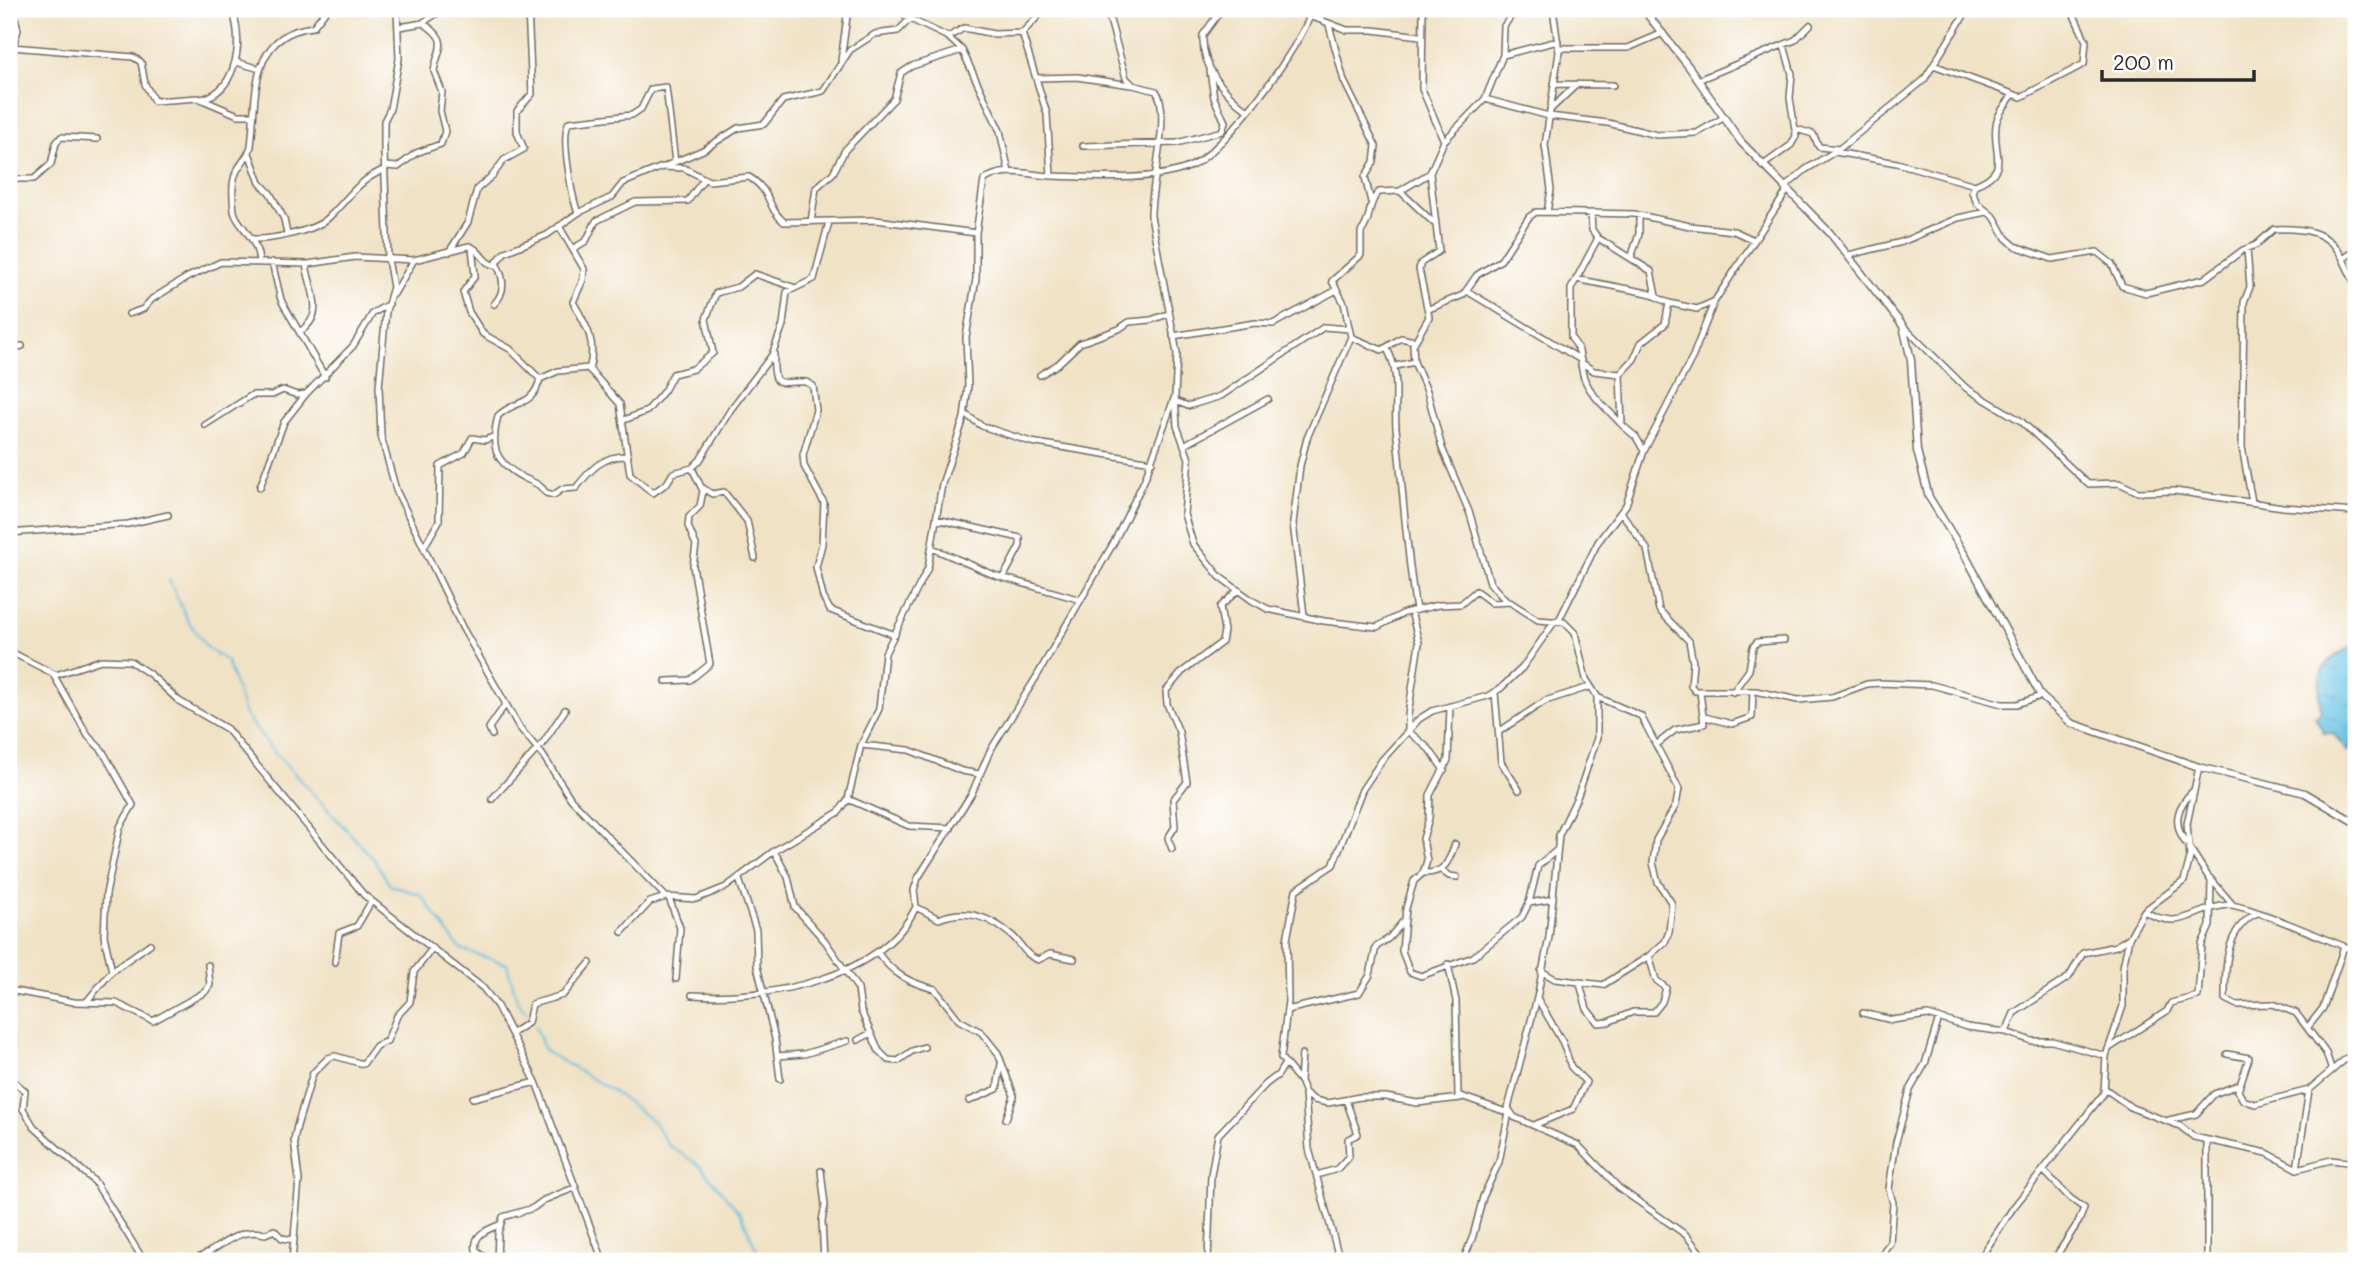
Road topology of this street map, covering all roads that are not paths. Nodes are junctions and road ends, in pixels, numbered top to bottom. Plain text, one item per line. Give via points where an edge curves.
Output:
1 (13, 9) edge
2 (327, 9) edge
3 (397, 9) edge
4 (444, 9) edge
5 (528, 9) edge
6 (848, 9) edge
7 (898, 9) edge
8 (1045, 9) edge
9 (1107, 9) edge
10 (1222, 9) edge
11 (1423, 9) edge
12 (1516, 9) edge
13 (1553, 9) edge
14 (1968, 9) edge
15 (2071, 9) edge
16 (1647, 10) edge
17 (434, 12) edge
18 (1311, 12) edge
19 (235, 19) dead end
20 (910, 19) junction
21 (422, 23) junction
22 (1329, 25) junction
23 (1810, 25) dead end
24 (399, 27) junction
25 (1022, 33) junction
26 (1663, 33) junction
27 (1420, 36) junction
28 (948, 37) junction
29 (1558, 41) junction
30 (1784, 45) junction
31 (12, 47) junction
32 (1559, 48) junction
33 (962, 50) junction
34 (1503, 55) junction
35 (9, 58) edge
36 (236, 62) junction
37 (841, 63) junction
38 (1936, 66) junction
39 (260, 69) junction
40 (1210, 71) junction
41 (1037, 78) junction
42 (1698, 80) junction
43 (1554, 84) junction
44 (1133, 85) junction
45 (1576, 85) junction
46 (1613, 85) dead end
47 (2012, 96) junction
48 (201, 99) junction
49 (1485, 99) junction
50 (1247, 110) junction
51 (1550, 113) junction
52 (251, 116) junction
53 (1723, 118) junction
54 (1796, 129) junction
55 (97, 139) dead end
56 (1444, 141) junction
57 (1160, 142) junction
58 (1083, 146) dead end
59 (1837, 150) junction
60 (249, 153) junction
61 (675, 162) junction
62 (666, 166) junction
63 (1762, 166) junction
64 (385, 167) junction
65 (1009, 172) junction
66 (1430, 173) junction
67 (1154, 175) junction
68 (1051, 176) junction
69 (9, 179) edge
70 (703, 180) junction
71 (1975, 185) junction
72 (1786, 190) junction
73 (1400, 191) junction
74 (1371, 205) junction
75 (1547, 212) junction
76 (1987, 212) junction
77 (578, 214) junction
78 (1591, 214) junction
79 (1639, 215) junction
80 (811, 222) junction
81 (829, 222) junction
82 (1434, 223) junction
83 (559, 226) junction
84 (976, 233) junction
85 (286, 234) junction
86 (1598, 237) junction
87 (254, 239) junction
88 (1754, 240) junction
89 (472, 247) junction
90 (574, 248) junction
91 (2247, 249) junction
92 (2356, 250) edge
93 (449, 253) junction
94 (1849, 255) junction
95 (1631, 258) junction
96 (2343, 258) junction
97 (388, 259) junction
98 (414, 260) junction
99 (259, 262) junction
100 (272, 262) junction
101 (496, 263) junction
102 (306, 264) junction
103 (1576, 279) junction
104 (793, 286) junction
105 (2356, 286) edge
106 (1335, 291) junction
107 (1467, 291) junction
108 (392, 296) junction
109 (1656, 296) junction
110 (1714, 302) junction
111 (1668, 303) junction
112 (388, 304) junction
113 (494, 304) dead end
114 (1429, 309) junction
115 (129, 314) dead end
116 (1168, 314) junction
117 (1903, 326) junction
118 (1349, 329) junction
119 (301, 331) junction
120 (1173, 336) junction
121 (1351, 337) junction
122 (1414, 341) junction
123 (22, 346) dead end
124 (9, 349) edge
125 (1387, 349) junction
126 (774, 351) junction
127 (1581, 361) junction
128 (1414, 362) junction
129 (1396, 366) junction
130 (589, 370) junction
131 (1620, 374) junction
132 (1040, 375) dead end
133 (325, 377) junction
134 (540, 379) junction
135 (306, 394) junction
136 (1175, 399) junction
137 (1268, 399) dead end
138 (965, 414) junction
139 (624, 421) junction
140 (205, 425) dead end
141 (1622, 425) junction
142 (495, 436) junction
143 (1184, 445) junction
144 (1644, 451) junction
145 (628, 456) junction
146 (1152, 462) junction
147 (692, 468) junction
148 (260, 487) dead end
149 (703, 488) junction
150 (2252, 502) junction
151 (1621, 512) junction
152 (2356, 512) edge
153 (167, 515) dead end
154 (936, 519) junction
155 (9, 533) edge
156 (424, 547) junction
157 (932, 548) junction
158 (755, 558) dead end
159 (1003, 578) junction
160 (1237, 591) junction
161 (1082, 600) junction
162 (1507, 601) junction
163 (1413, 611) junction
164 (1304, 615) junction
165 (1557, 621) junction
166 (895, 635) junction
167 (1784, 640) dead end
168 (9, 651) edge
169 (53, 674) junction
170 (666, 681) dead end
171 (1590, 687) junction
172 (1753, 691) junction
173 (1495, 692) junction
174 (1700, 692) junction
175 (1733, 692) junction
176 (2041, 696) junction
177 (1597, 697) junction
178 (505, 705) junction
179 (1450, 706) junction
180 (565, 710) dead end
181 (1705, 717) junction
182 (1408, 731) junction
183 (1500, 731) junction
184 (492, 735) dead end
185 (861, 745) junction
186 (1656, 745) junction
187 (537, 749) junction
188 (2199, 767) junction
189 (1444, 770) junction
190 (979, 774) junction
191 (1519, 790) dead end
192 (2193, 790) junction
193 (492, 799) dead end
194 (848, 799) junction
195 (2356, 823) edge
196 (951, 828) junction
197 (1455, 844) dead end
198 (2188, 846) junction
199 (1172, 849) dead end
200 (1557, 850) junction
201 (774, 851) junction
202 (1441, 870) junction
203 (1423, 873) junction
204 (1457, 877) dead end
205 (2210, 878) junction
206 (739, 879) junction
207 (667, 897) junction
208 (1553, 899) junction
209 (371, 902) junction
210 (1529, 903) junction
211 (2233, 905) junction
212 (916, 907) junction
213 (2210, 910) junction
214 (2144, 911) junction
215 (2257, 913) junction
216 (1405, 919) junction
217 (622, 932) dead end
218 (2129, 938) junction
219 (150, 944) dead end
220 (2344, 947) junction
221 (431, 950) junction
222 (2356, 951) edge
223 (877, 952) junction
224 (1649, 956) junction
225 (1074, 959) dead end
226 (335, 962) dead end
227 (590, 963) dead end
228 (1448, 964) junction
229 (208, 965) dead end
230 (846, 969) junction
231 (112, 971) junction
232 (1541, 971) junction
233 (676, 979) dead end
234 (1580, 984) junction
235 (9, 990) edge
236 (762, 994) junction
237 (692, 995) dead end
238 (1537, 998) junction
239 (87, 1000) junction
240 (1287, 1010) junction
241 (1863, 1013) dead end
242 (1939, 1018) junction
243 (2308, 1027) junction
244 (2006, 1032) junction
245 (512, 1033) junction
246 (871, 1033) junction
247 (858, 1040) dead end
248 (847, 1041) dead end
249 (923, 1047) dead end
250 (2356, 1050) edge
251 (2107, 1052) junction
252 (1302, 1054) dead end
253 (2227, 1054) dead end
254 (777, 1056) junction
255 (1001, 1060) junction
256 (1284, 1065) junction
257 (2332, 1071) junction
258 (9, 1077) edge
259 (780, 1079) dead end
260 (1300, 1081) junction
261 (536, 1082) junction
262 (2239, 1084) junction
263 (2104, 1088) junction
264 (2309, 1090) junction
265 (1306, 1093) junction
266 (473, 1098) dead end
267 (1461, 1098) junction
268 (1346, 1100) junction
269 (969, 1101) dead end
270 (1509, 1112) junction
271 (1006, 1119) dead end
272 (2162, 1120) junction
273 (1534, 1125) junction
274 (2207, 1142) junction
275 (2356, 1163) edge
276 (2297, 1169) junction
277 (2043, 1170) junction
278 (821, 1171) dead end
279 (1317, 1175) junction
280 (574, 1188) junction
281 (499, 1224) junction
282 (294, 1240) junction
283 (144, 1261) edge
284 (191, 1261) edge
285 (292, 1261) edge
286 (490, 1261) edge
287 (497, 1261) edge
288 (603, 1261) edge
289 (824, 1261) edge
290 (1208, 1261) edge
291 (1340, 1261) edge
292 (1463, 1261) edge
293 (1707, 1261) edge
294 (1881, 1261) edge
295 (1927, 1261) edge
296 (1983, 1261) edge
297 (2043, 1261) edge
298 (2053, 1261) edge
299 (2207, 1261) edge

1 - 31 street via 18,30
2 - 39 street via 313,27 286,34
3 - 24 street
4 - 17 street
5 - 93 street via 532,94 517,113 517,132 524,149 504,160 477,189 468,222
6 - 37 street
7 - 20 street
8 - 25 street
9 - 44 street via 1121,68
10 - 40 street via 1203,35
11 - 27 street
12 - 34 street via 1504,26
13 - 29 street
14 - 38 street
15 - 47 street via 2086,41 2084,64 2028,96
16 - 26 street
17 - 21 street
18 - 22 street
18 - 50 street via 1291,52
19 - 36 street
20 - 28 street
20 - 37 street via 898,31 870,36
21 - 24 street
21 - 64 street via 443,46 434,71 442,91 443,140 398,167
22 - 27 street
22 - 74 street via 1344,81 1376,146 1365,177
23 - 30 street
24 - 64 street via 398,63 384,121
25 - 28 street via 964,28
25 - 41 street
26 - 32 street via 1628,48
26 - 42 street
27 - 56 street via 1422,92
28 - 33 street
29 - 32 street
29 - 34 street
30 - 42 street
30 - 54 street via 1792,74 1790,97
31 - 35 street
31 - 48 street via 134,57 141,62 152,99
32 - 43 street
33 - 65 street via 1000,131
33 - 80 street via 901,73 894,99 845,150 834,173 817,188
34 - 49 street
36 - 39 street
36 - 48 street via 219,92
37 - 61 street via 823,92 783,100 764,124 738,128
38 - 47 street
38 - 59 street
39 - 52 street
40 - 50 street
40 - 57 street via 1214,98 1225,122 1223,130 1181,142
41 - 44 street via 1077,77
41 - 68 street via 1048,121
42 - 53 street
43 - 45 street
43 - 51 street
44 - 57 street via 1151,88 1160,96
45 - 46 street
45 - 51 street
47 - 71 street via 1996,125 1998,166 1990,179
48 - 52 street
49 - 51 street
49 - 56 street
50 - 67 street via 1198,163
51 - 53 street via 1674,136 1697,133
51 - 75 street via 1545,145 1551,190
52 - 60 street
53 - 63 street
54 - 59 street via 1814,135 1819,147
54 - 63 street via 1791,145
55 - 69 street via 61,137 51,164 34,179
56 - 66 street
57 - 58 street
57 - 67 street
59 - 71 street
59 - 72 street via 1805,170
60 - 85 street via 260,183 271,193 284,219
60 - 87 street via 234,179 234,209
61 - 62 street
61 - 77 street via 666,87 651,89 641,109 629,116 569,122 565,134
62 - 70 street via 684,168
62 - 77 street via 623,183 612,197
63 - 72 street
64 - 85 street via 351,190 324,221
64 - 97 street
65 - 68 street
65 - 84 street via 984,180
66 - 73 street
66 - 82 street
67 - 68 street
67 - 116 street via 1151,224
70 - 80 street via 748,177 764,187 781,220
70 - 90 street via 688,201 639,200 601,218 586,241
71 - 76 street via 1973,197
72 - 88 street
72 - 94 street
73 - 74 street via 1379,192
73 - 82 street
74 - 106 street via 1368,224 1361,232 1361,255 1332,281
75 - 78 street
75 - 107 street via 1532,213 1501,260 1479,273
76 - 91 street via 2009,242 2025,251 2061,260 2097,252 2112,264 2120,284 2140,293 2204,279
76 - 94 street
77 - 83 street
78 - 79 street
78 - 86 street via 1592,230
79 - 88 street via 1734,230
79 - 95 street via 1639,237
80 - 81 street
81 - 84 street via 876,220
81 - 104 street via 814,279
82 - 114 street via 1439,251 1419,269
83 - 90 street
83 - 101 street via 505,252
84 - 138 street via 976,279 966,337
85 - 87 street
86 - 95 street
86 - 103 street
87 - 99 street
88 - 110 street
89 - 93 street
89 - 101 street via 488,264
89 - 134 street via 475,276 463,292 469,312 483,334 510,349
90 - 130 street via 584,274 573,302 590,333 594,352
91 - 96 street via 2274,229 2307,229 2332,241
91 - 150 street via 2250,287 2244,302 2242,447
92 - 96 street
93 - 98 street
94 - 117 street
95 - 109 street via 1651,271
96 - 105 street
97 - 98 street
97 - 102 street via 355,257
97 - 108 street
98 - 108 street
99 - 100 street
99 - 115 street via 210,266
100 - 102 street
100 - 119 street via 281,300
101 - 113 street via 503,289
102 - 119 street via 315,310 311,323
103 - 109 street
103 - 127 street via 1571,292 1571,338 1580,347
104 - 126 street via 786,296
104 - 139 street via 755,274 738,287 716,293 705,325 713,353 693,369 673,374 647,411
106 - 118 street via 1344,303
106 - 120 street via 1273,324
107 - 114 street
107 - 127 street
108 - 112 street
109 - 111 street
110 - 111 street via 1697,309
110 - 144 street via 1693,356
111 - 131 street via 1665,324 1640,343 1634,359
112 - 133 street via 373,313
112 - 156 street via 379,387 381,436 398,497
114 - 122 street via 1428,322
116 - 120 street
116 - 132 street via 1129,323 1080,343
117 - 150 street via 1966,388 2021,421 2086,483 2119,483 2138,492 2175,491
117 - 176 street via 1911,360 1917,451 1929,497
118 - 121 street
118 - 136 street via 1324,327 1221,396 1188,406
119 - 133 street
120 - 136 street via 1178,363
121 - 125 street
121 - 164 street via 1309,433 1300,466 1293,523
122 - 125 street via 1401,338
122 - 128 street
123 - 124 street
125 - 129 street
126 - 147 street
126 - 166 street via 779,382 806,382 814,390 816,410 803,455 824,503 816,567 823,597 830,610
127 - 131 street via 1594,371
127 - 141 street via 1596,399
128 - 129 street
128 - 162 street via 1470,514 1490,583
129 - 163 street via 1402,506
130 - 134 street via 558,371
130 - 139 street via 617,400
131 - 141 street
133 - 135 street
134 - 142 street via 522,405 501,412
135 - 140 street via 283,390 252,395
135 - 148 street via 279,430
136 - 143 street
136 - 146 street
137 - 143 street
138 - 146 street via 982,426 1031,442
138 - 154 street via 942,484
139 - 145 street
141 - 144 street
142 - 145 street via 494,451 501,461 526,480 537,482 549,495 576,488 587,471 602,461
142 - 156 street via 472,438 464,453 440,466 439,521
143 - 160 street via 1189,464 1183,506 1186,528 1203,560
144 - 151 street
145 - 147 street via 630,474 651,492 676,471
146 - 161 street
147 - 149 street
149 - 158 street via 713,494 724,492 744,517
149 - 170 street via 701,503 689,517 688,526 696,545 693,569 710,666 690,680
150 - 152 street
151 - 165 street via 1598,542
151 - 174 street via 1647,549 1657,605 1689,641 1691,686
153 - 155 street via 128,524
154 - 157 street
154 - 159 street via 1020,538
156 - 178 street
157 - 159 street
157 - 166 street via 925,576
159 - 161 street
160 - 164 street via 1263,607
160 - 199 street via 1220,607 1222,642 1181,672 1166,691 1187,782 1173,802 1175,827 1168,838
161 - 190 street
162 - 163 street via 1492,603 1474,591 1460,605
162 - 165 street via 1538,620
163 - 164 street via 1377,627
163 - 182 street via 1419,643
165 - 171 street via 1567,623 1575,633
165 - 173 street via 1522,668
166 - 185 street via 883,660 878,713
167 - 175 street via 1758,642 1749,670
168 - 169 street
169 - 209 street via 101,660 138,664 179,701 236,736
169 - 231 street via 133,805 120,827 106,894 104,936
171 - 177 street
171 - 183 street via 1545,701
172 - 175 street
172 - 176 street via 1799,700 1832,697 1880,682 1932,685 2002,704
172 - 181 street via 1752,717 1732,724
173 - 179 street
173 - 183 street
174 - 175 street
174 - 181 street
176 - 188 street via 2071,723
177 - 186 street via 1641,716
177 - 200 street via 1596,741
178 - 184 street via 489,728
178 - 187 street
179 - 182 street via 1425,713
179 - 189 street
180 - 187 street
181 - 186 street via 1702,726 1675,730
182 - 189 street
182 - 240 street via 1362,790 1334,865 1295,892 1286,948
183 - 191 street via 1502,766
185 - 190 street via 909,750
185 - 194 street
186 - 224 street via 1679,789 1676,805 1656,840 1653,863 1658,883 1672,904 1669,932
187 - 193 street
187 - 207 street via 571,799
188 - 192 street
188 - 195 street via 2305,793
189 - 203 street via 1430,795
190 - 196 street
192 - 198 street
192 - 198 street via 2176,821
194 - 196 street via 909,826
194 - 201 street via 839,813
196 - 212 street via 914,887
197 - 202 street
198 - 205 street
198 - 214 street via 2190,858 2183,881
200 - 208 street
200 - 210 street via 1538,866
201 - 206 street
201 - 230 street via 788,877 795,906
202 - 203 street
202 - 204 street
203 - 216 street via 1414,881
205 - 211 street
205 - 213 street
206 - 207 street via 696,899
206 - 236 street via 756,930
207 - 217 street via 650,902
207 - 233 street via 680,928
208 - 210 street
208 - 232 street
209 - 221 street
209 - 226 street via 357,926 339,933
210 - 228 street via 1522,917 1479,953
211 - 213 street
211 - 215 street
212 - 223 street
212 - 225 street via 939,919 954,913 976,914 1009,933 1038,960 1050,954
213 - 214 street via 2164,920
213 - 251 street via 2197,975 2198,996 2172,1003
214 - 218 street
215 - 220 street
215 - 243 street via 2246,919 2230,941 2225,999 2237,1005 2281,1005
216 - 228 street via 1402,951 1410,972 1421,976
216 - 240 street via 1376,947 1370,975 1359,993
218 - 244 street via 2116,946 2083,953 2069,977 2014,1013
218 - 251 street via 2123,1006
219 - 231 street
220 - 222 street
220 - 243 street via 2323,1008
221 - 245 street via 483,988
221 - 282 street via 416,969 410,1002 397,1016 387,1041 376,1046 366,1062 335,1056 321,1063 311,1076 294,1140 299,1180
223 - 230 street
223 - 255 street via 897,975 939,992 959,1020 989,1041
224 - 234 street via 1603,985
224 - 234 street via 1656,980 1666,988 1654,1012 1628,1013 1598,1023 1587,1009
227 - 245 street via 563,995 532,1004 528,1023
228 - 267 street via 1456,1001
229 - 239 street via 210,985 205,992 156,1020 116,1003
230 - 236 street
230 - 246 street via 859,992
231 - 239 street
232 - 234 street
232 - 238 street
235 - 239 street via 74,1002
236 - 237 street
236 - 254 street
238 - 270 street
238 - 273 street via 1571,1067 1586,1083 1573,1109
240 - 256 street via 1280,1054
241 - 242 street via 1892,1020 1921,1014
242 - 244 street via 1969,1028
242 - 294 street via 1925,1064 1910,1090 1896,1142 1889,1191 1891,1238
243 - 257 street
244 - 251 street via 2025,1040
245 - 261 street
246 - 247 street
246 - 249 street via 879,1051 891,1062
248 - 254 street via 804,1054
250 - 257 street
251 - 263 street
252 - 260 street
253 - 262 street via 2249,1058
254 - 259 street
255 - 269 street via 997,1089
255 - 271 street via 1014,1096
256 - 260 street
256 - 290 street via 1217,1135
257 - 264 street
258 - 283 street via 24,1091 23,1109 37,1131 95,1182
260 - 265 street
261 - 266 street
261 - 280 street
262 - 264 street via 2240,1096 2251,1104
262 - 272 street via 2214,1094 2196,1114
263 - 272 street via 2133,1108
263 - 277 street
264 - 276 street
265 - 268 street via 1328,1103
265 - 279 street via 1307,1138
267 - 268 street via 1418,1103 1386,1097
267 - 270 street
268 - 279 street via 1357,1134 1348,1139 1349,1156 1337,1169
270 - 273 street
270 - 292 street via 1499,1162
272 - 274 street
273 - 293 street via 1578,1145 1619,1188 1686,1235
274 - 276 street via 2267,1153
274 - 299 street
275 - 276 street via 2331,1160
277 - 296 street via 2013,1208
277 - 298 street via 2084,1208
278 - 289 street
279 - 291 street
280 - 281 street via 505,1216
280 - 288 street
281 - 286 street via 482,1232 475,1245
281 - 287 street
282 - 284 street via 282,1238 274,1230 245,1232
282 - 285 street
295 - 296 street
296 - 297 street

